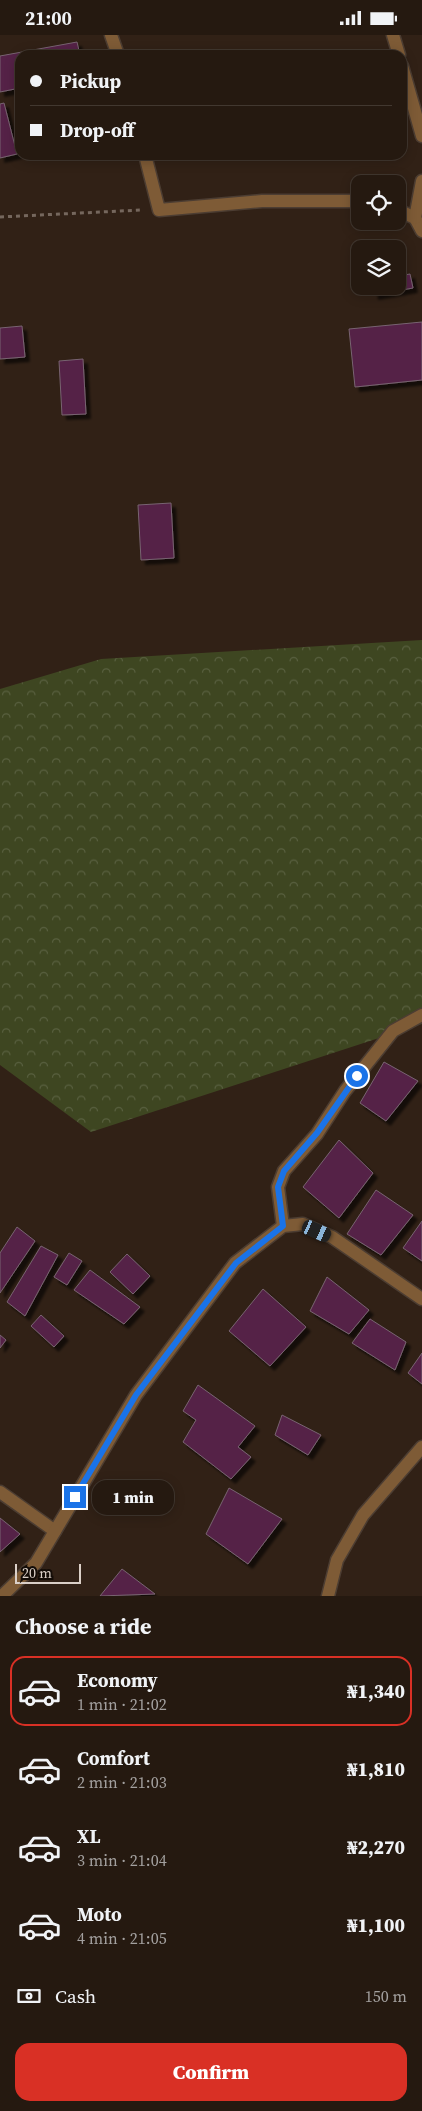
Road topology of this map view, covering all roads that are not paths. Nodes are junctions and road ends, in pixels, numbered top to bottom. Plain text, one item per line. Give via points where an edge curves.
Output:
1 (112, 35) edge
2 (393, 35) edge
3 (116, 50) edge
4 (398, 50) edge
5 (407, 83) edge
6 (422, 135) edge
7 (146, 160) edge
8 (422, 181) edge
9 (351, 201) edge
10 (406, 214) edge
11 (415, 219) junction
12 (422, 231) edge
13 (422, 1015) edge
14 (283, 1226) junction
15 (422, 1299) edge
16 (422, 1447) edge
17 (0, 1492) edge
18 (55, 1531) junction
19 (2, 1596) edge
20 (328, 1596) edge

1 - 3 street
2 - 4 street
5 - 6 street
7 - 9 street via 159,210 262,201
8 - 11 street
10 - 11 street
11 - 12 street
13 - 14 street via 393,1031 345,1091 317,1133 284,1171 278,1187
14 - 15 street via 303,1224 332,1237
14 - 18 street via 236,1263 142,1388
16 - 20 street via 363,1515 337,1560
17 - 18 street
18 - 19 street via 36,1563

